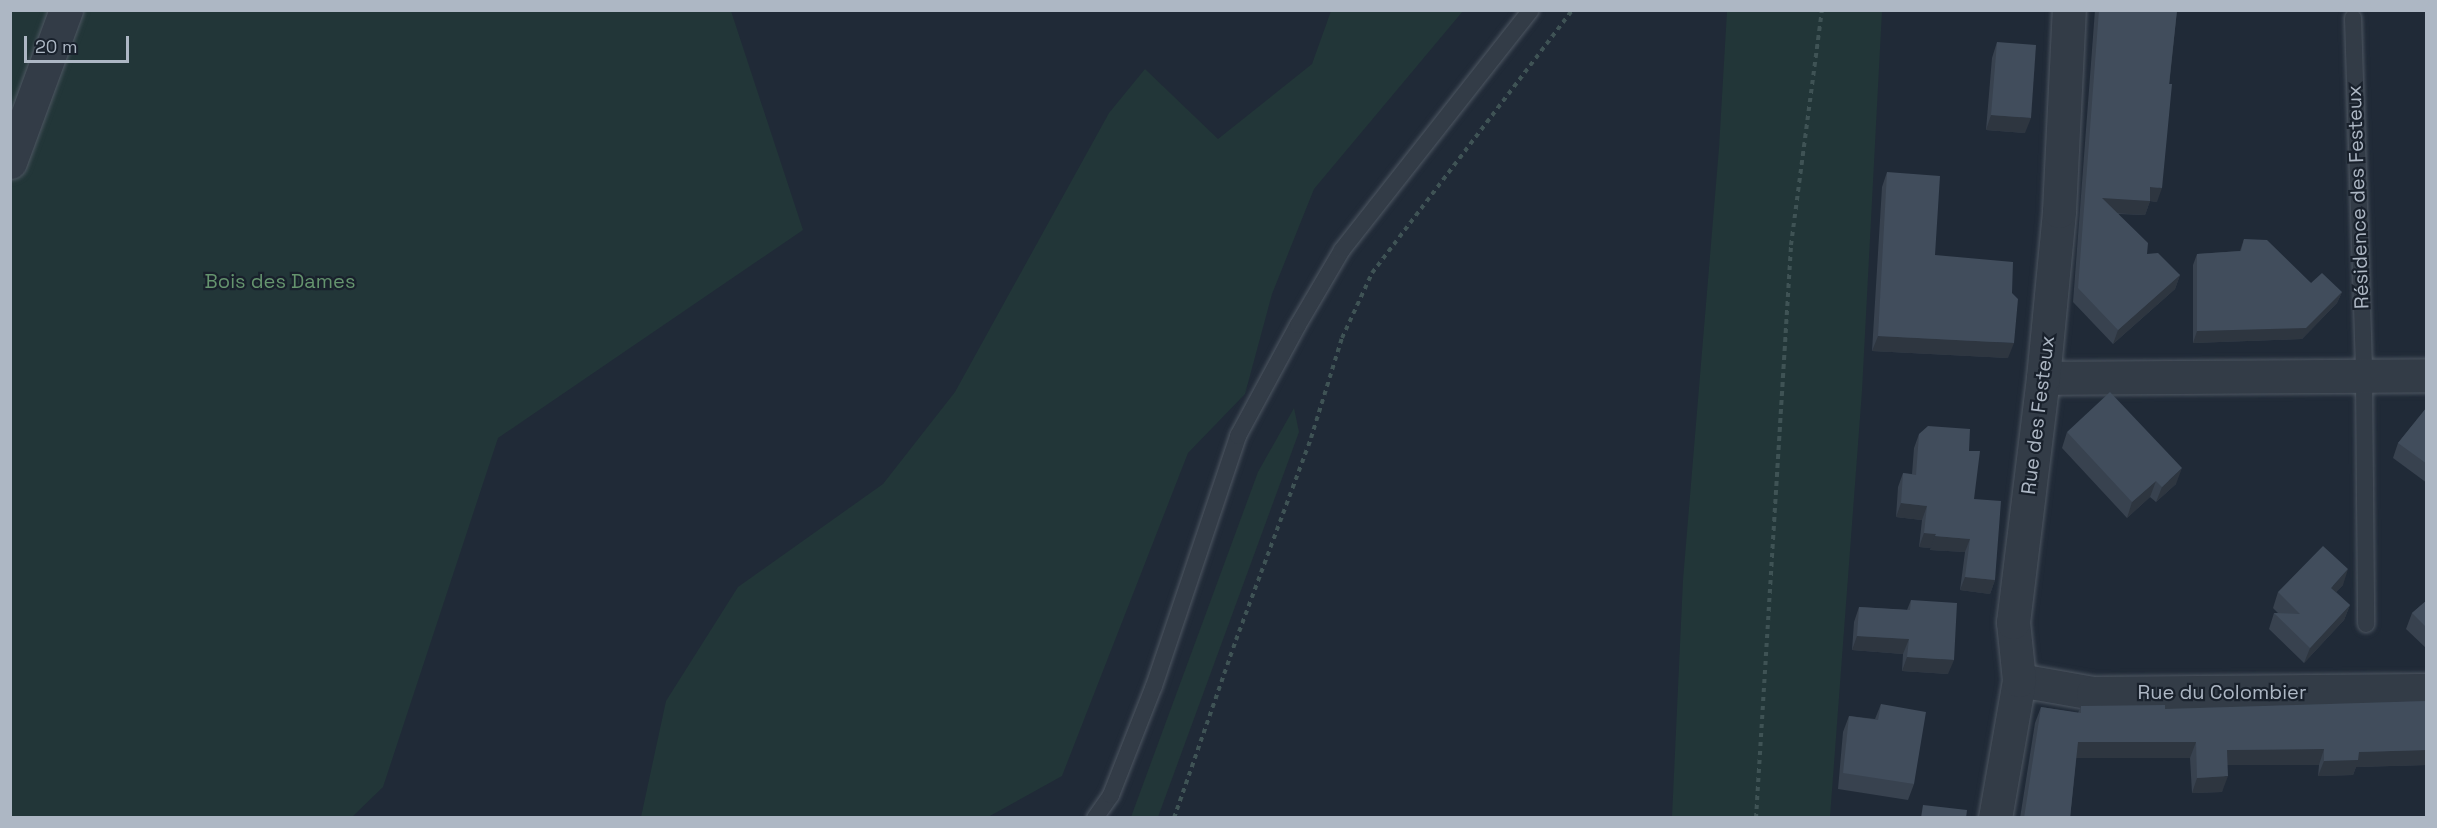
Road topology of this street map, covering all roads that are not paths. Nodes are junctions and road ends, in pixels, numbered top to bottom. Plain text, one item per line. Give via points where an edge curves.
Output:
1 (66, 10) edge
2 (1530, 10) edge
3 (2069, 10) edge
4 (2353, 18) dead end
5 (10, 162) edge
6 (2427, 375) edge
7 (2364, 376) junction
8 (2043, 378) junction
9 (2366, 624) dead end
10 (2019, 680) junction
11 (2427, 690) edge
12 (1095, 818) edge
13 (1995, 818) edge

1 - 5 street
2 - 12 lane via 1342,250 1238,436 1154,686 1111,795
3 - 8 street, Rue des Festeux via 2059,212
4 - 7 lane, Résidence des Festeux
6 - 7 street
7 - 8 street
7 - 9 lane, Résidence des Festeux
8 - 10 street, Rue des Festeux via 2013,622
10 - 11 street, Rue du Colombier via 2092,693
10 - 13 street, Rue des Festeux

